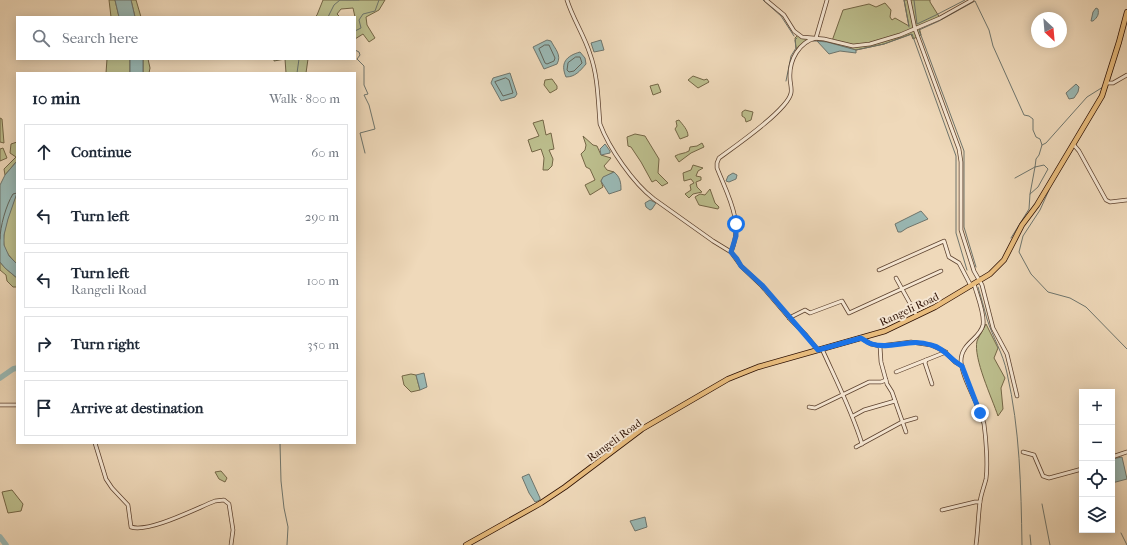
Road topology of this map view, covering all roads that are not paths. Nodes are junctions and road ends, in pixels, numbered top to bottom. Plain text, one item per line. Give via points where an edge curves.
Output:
1 (567, 0) edge
2 (766, 0) edge
3 (827, 0) edge
4 (909, 0) edge
5 (972, 0) edge
6 (1127, 12) edge
7 (915, 29) junction
8 (816, 38) junction
9 (1127, 75) edge
10 (1106, 83) junction
11 (1073, 144) junction
12 (1127, 200) edge
13 (731, 252) junction
14 (879, 270) dead end
15 (942, 271) dead end
16 (896, 278) dead end
17 (978, 281) junction
18 (972, 285) junction
19 (902, 289) junction
20 (917, 316) junction
21 (789, 318) junction
22 (861, 338) junction
23 (880, 346) junction
24 (820, 349) junction
25 (946, 352) junction
26 (926, 360) junction
27 (962, 366) junction
28 (896, 372) dead end
29 (886, 380) junction
30 (932, 384) dead end
31 (843, 396) junction
32 (1017, 396) dead end
33 (895, 401) junction
34 (0, 405) edge
35 (16, 405) edge
36 (809, 407) dead end
37 (853, 416) junction
38 (916, 418) dead end
39 (902, 422) junction
40 (906, 432) dead end
41 (95, 444) edge
42 (862, 444) junction
43 (856, 448) dead end
44 (1023, 452) dead end
45 (1127, 452) edge
46 (1115, 456) edge
47 (1079, 470) edge
48 (980, 502) junction
49 (942, 510) dead end
50 (231, 545) edge
51 (466, 545) edge
52 (976, 545) edge

1 - 13 street via 590,54 596,76 600,124 613,149 645,192
2 - 8 street via 784,15 798,35
3 - 8 street
4 - 7 street
5 - 7 street
6 - 10 main road, Rangeli Road
7 - 8 street via 883,41 853,46
7 - 17 street via 959,149 961,230
8 - 13 street via 806,41 793,58 789,98 758,129 719,158 717,163 734,210 736,236
9 - 10 street via 1112,83
10 - 11 main road, Rangeli Road via 1102,96
11 - 12 street via 1106,200
11 - 17 main road, Rangeli Road via 1037,205 1022,225 1004,260 990,274
13 - 21 street
14 - 18 street via 944,241 949,257 959,263
15 - 19 street
16 - 19 street
17 - 18 main road, Rangeli Road
17 - 32 street via 982,285 993,328 1007,354
18 - 20 main road, Rangeli Road
18 - 27 street via 983,326 962,354
19 - 20 street
19 - 21 street via 849,313 842,301 810,313 804,310
20 - 22 main road, Rangeli Road via 886,331
21 - 24 street
22 - 23 street
22 - 24 main road, Rangeli Road
23 - 25 street via 911,342 939,347
23 - 29 street
24 - 31 street
24 - 51 main road, Rangeli Road via 758,366 697,396 642,429 554,494
25 - 26 street
25 - 27 street
26 - 28 street
26 - 30 street
27 - 48 street via 984,424 986,470
29 - 31 street via 869,382
29 - 33 street
31 - 36 street via 815,408
31 - 37 street
33 - 37 street
33 - 39 street
34 - 35 street
37 - 42 street
38 - 39 street
39 - 40 street
39 - 42 street
41 - 50 street via 106,479 128,506 131,527 140,528 156,524 215,501 224,500 229,504 233,530
42 - 43 street
44 - 47 street via 1034,455 1043,476 1049,478
45 - 46 street
48 - 49 street
48 - 52 street

